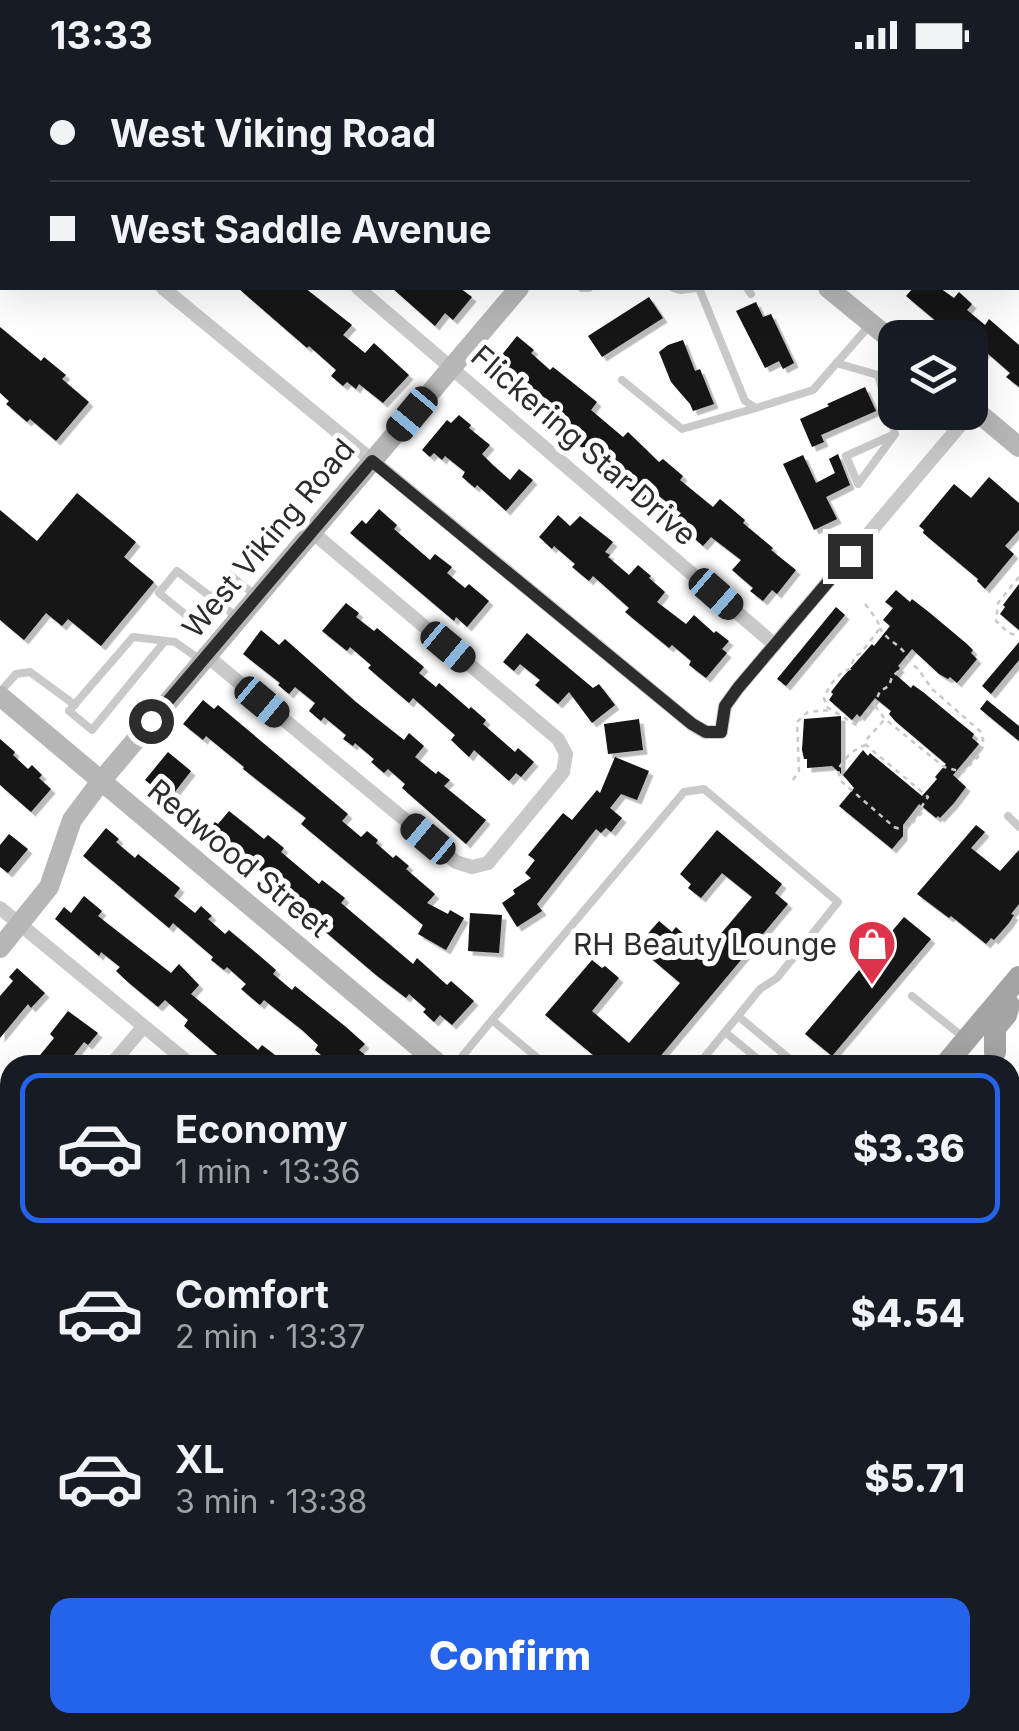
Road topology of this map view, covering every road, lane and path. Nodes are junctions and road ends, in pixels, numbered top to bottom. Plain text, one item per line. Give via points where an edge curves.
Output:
1 (165, 290) edge
2 (360, 290) edge
3 (517, 290) edge
4 (700, 290) edge
5 (830, 290) edge
6 (871, 323) junction
7 (878, 329) edge
8 (836, 363) junction
9 (452, 367) junction
10 (622, 380) dead end
11 (756, 408) junction
12 (988, 421) edge
13 (954, 430) edge
14 (895, 434) junction
15 (1019, 447) edge
16 (372, 461) junction
17 (312, 532) junction
18 (1019, 577) edge
19 (211, 597) junction
20 (256, 597) junction
21 (865, 604) dead end
22 (239, 618) junction
23 (880, 628) junction
24 (1003, 628) junction
25 (998, 635) dead end
26 (1019, 636) edge
27 (166, 641) junction
28 (774, 645) junction
29 (204, 658) junction
30 (909, 661) junction
31 (0, 694) edge
32 (75, 705) junction
33 (874, 706) junction
34 (830, 710) junction
35 (884, 719) junction
36 (866, 744) junction
37 (100, 780) junction
38 (793, 780) dead end
39 (0, 908) edge
40 (20, 924) junction
41 (0, 948) edge
42 (1012, 985) edge
43 (912, 996) dead end
44 (738, 1016) junction
45 (492, 1020) junction
46 (1019, 1022) edge
47 (144, 1026) junction
48 (725, 1032) junction
49 (966, 1040) junction
50 (119, 1055) edge
51 (179, 1055) edge
52 (428, 1055) edge
53 (463, 1055) edge
54 (534, 1055) edge
55 (706, 1055) edge
56 (753, 1055) edge
57 (786, 1055) edge
58 (953, 1055) edge
59 (990, 1055) edge
60 (992, 1055) edge

1 - 16 street
2 - 9 street, Flickering Star Drive
3 - 9 street, West Viking Road
4 - 11 lane via 745,401
5 - 6 street
6 - 7 street
6 - 8 lane
8 - 11 lane via 814,390
8 - 14 lane via 878,375
9 - 16 street, West Viking Road
9 - 28 street, Flickering Star Drive
10 - 11 lane via 682,429
12 - 15 street
13 - 28 street
14 - 14 lane via 886,446 858,484 846,456
16 - 17 street, West Viking Road
16 - 28 street via 706,732 721,732 725,706
17 - 20 street, West Viking Road
17 - 29 street via 558,739 566,754 563,772 488,864 456,862
18 - 24 path via 998,604 996,620
19 - 19 lane via 177,571 158,593 192,620
19 - 20 lane via 230,575
19 - 22 lane
20 - 22 street, West Viking Road
21 - 23 path
22 - 29 street, West Viking Road
23 - 30 path
23 - 34 path via 828,690 824,704
24 - 25 path
24 - 26 path
27 - 29 lane
27 - 32 lane via 132,637
27 - 32 lane via 92,730 70,711
29 - 37 street, West Viking Road
30 - 33 path
30 - 35 path via 981,732 983,749 963,772 952,771
31 - 32 lane via 16,674 30,672
31 - 37 street, Redwood Street
33 - 34 path via 856,725
33 - 35 path
34 - 38 path via 808,712 797,722 799,771
35 - 36 path
36 - 36 path via 928,797 908,829 894,827 840,781 840,765
37 - 40 street, West Viking Road via 72,820 49,887
37 - 52 street, Redwood Street
39 - 40 street
40 - 41 street, West Viking Road
40 - 47 street
42 - 49 main road
42 - 59 main road
43 - 49 lane
44 - 45 lane via 838,902 704,789 684,792
44 - 48 lane
44 - 57 lane
45 - 53 lane
45 - 54 lane
46 - 60 main road
47 - 50 street
47 - 51 street
48 - 55 lane
48 - 56 lane
49 - 58 main road

